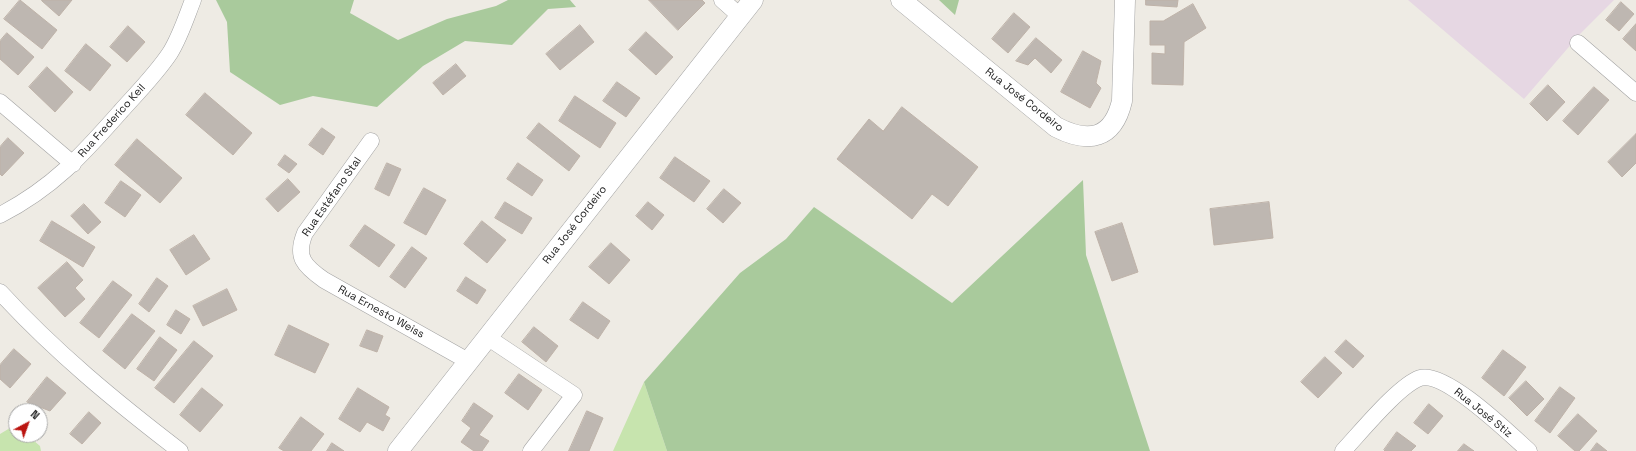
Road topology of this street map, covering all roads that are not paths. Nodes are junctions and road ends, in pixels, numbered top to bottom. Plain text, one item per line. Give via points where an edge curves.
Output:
1 (193, 0) edge
2 (722, 0) edge
3 (753, 0) edge
4 (901, 0) edge
5 (1125, 0) edge
6 (740, 16) junction
7 (1578, 43) dead end
8 (1636, 93) edge
9 (0, 102) edge
10 (371, 141) dead end
11 (73, 164) junction
12 (0, 215) edge
13 (301, 256) joint
14 (0, 292) edge
15 (487, 337) junction
16 (468, 361) junction
17 (180, 451) edge
18 (398, 451) edge
19 (531, 451) edge
20 (1343, 451) edge
21 (1529, 451) edge

1 - 11 street, Rua Frederico Keil via 181,32 159,68
2 - 6 street
3 - 6 street, Rua José Cordeiro
4 - 5 street, Rua José Cordeiro via 1056,127 1081,137 1102,133 1118,115 1122,101
6 - 15 street, Rua José Cordeiro
7 - 8 street
9 - 11 street
10 - 13 street, Rua Estéfano Stal via 306,233 301,243
11 - 12 street, Rua Frederico Keil via 34,196
13 - 16 street, Rua Ernesto Weiss via 306,265 324,280
14 - 17 street via 62,354 114,400
15 - 16 street, Rua José Cordeiro
15 - 19 street via 574,395
16 - 18 street, Rua José Cordeiro
20 - 21 street, Rua José Stiz via 1401,389 1421,378 1433,378 1463,395

